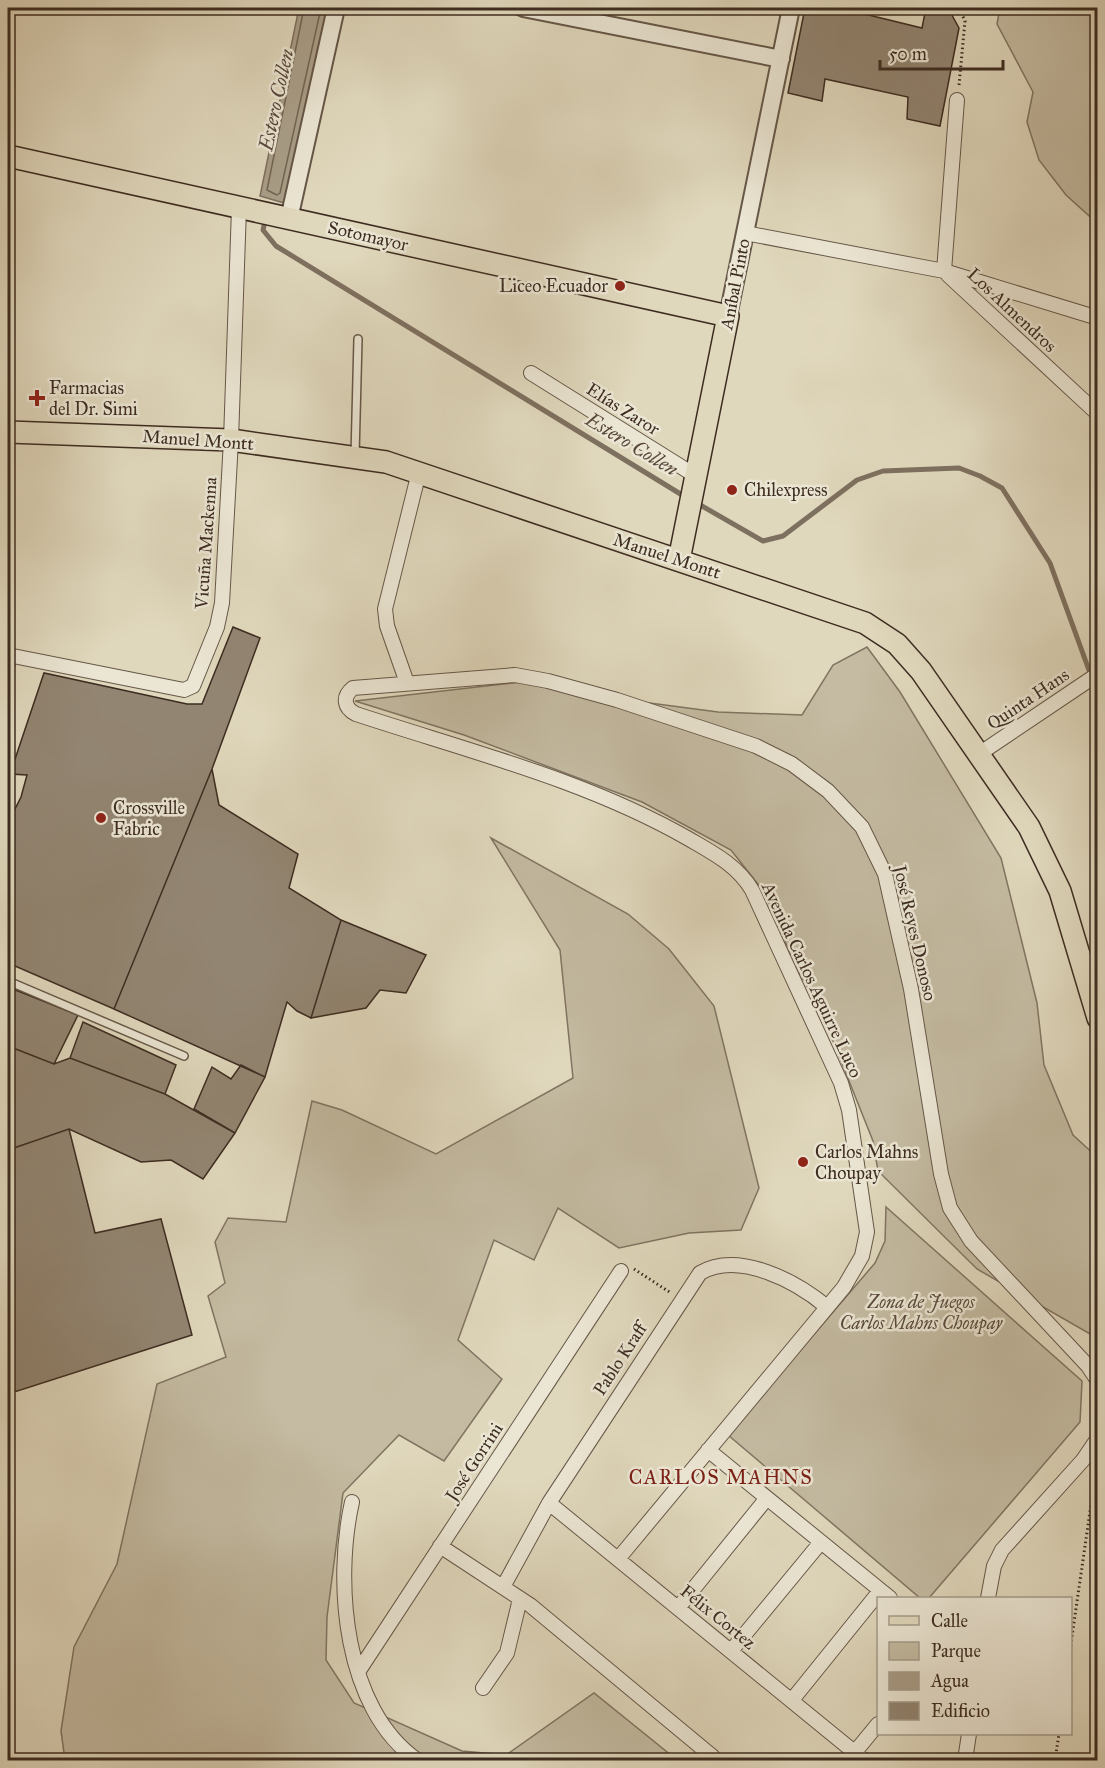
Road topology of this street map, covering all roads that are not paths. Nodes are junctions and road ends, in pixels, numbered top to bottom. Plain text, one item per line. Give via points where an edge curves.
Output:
1 (336, 8) edge
2 (523, 8) edge
3 (791, 8) edge
4 (571, 12) edge
5 (781, 59) junction
6 (957, 100) road end
7 (8, 156) edge
8 (247, 210) junction
9 (284, 218) junction
10 (745, 233) junction
11 (944, 272) junction
12 (728, 316) junction
13 (1098, 318) edge
14 (358, 339) dead end
15 (531, 373) dead end
16 (1098, 414) edge
17 (8, 432) edge
18 (231, 440) junction
19 (355, 458) junction
20 (420, 472) junction
21 (695, 479) junction
22 (679, 560) junction
23 (10, 655) edge
24 (1098, 674) edge
25 (8, 678) edge
26 (407, 683) junction
27 (979, 754) junction
28 (8, 981) edge
29 (1098, 1018) edge
30 (184, 1056) dead end
31 (621, 1271) road end
32 (827, 1307) junction
33 (1098, 1381) edge
34 (1098, 1438) edge
35 (708, 1450) junction
36 (767, 1498) junction
37 (352, 1502) dead end
38 (549, 1503) junction
39 (821, 1542) junction
40 (440, 1546) junction
41 (618, 1559) junction
42 (503, 1587) junction
43 (885, 1595) edge
44 (988, 1597) edge
45 (520, 1599) junction
46 (877, 1604) edge
47 (678, 1608) junction
48 (731, 1652) junction
49 (358, 1672) junction
50 (483, 1688) dead end
51 (792, 1700) junction
52 (877, 1727) edge
53 (969, 1735) edge
54 (860, 1756) edge
55 (713, 1757) dead end
56 (417, 1761) edge
57 (965, 1761) edge

1 - 9 street
2 - 4 street
3 - 5 street, Aníbal Pinto
4 - 5 street
5 - 10 street, Aníbal Pinto
6 - 11 street
7 - 8 main road, Sotomayor
8 - 9 main road, Sotomayor
8 - 18 street, Vicuña Mackenna
9 - 12 main road, Sotomayor
10 - 11 street, Los Almendros
10 - 12 street, Aníbal Pinto
11 - 13 street
11 - 16 street, Los Almendros
12 - 21 main road, Aníbal Pinto
14 - 19 lane
15 - 21 street, Elías Zaror
17 - 18 main road, Manuel Montt
18 - 19 main road, Manuel Montt
18 - 23 street, Vicuña Mackenna via 221,611 190,689
19 - 20 main road, Manuel Montt
20 - 22 main road, Manuel Montt
20 - 26 street via 385,609
21 - 22 main road, Aníbal Pinto
22 - 27 main road, Manuel Montt via 847,615 882,633 921,671
23 - 25 lane
24 - 27 street, Quinta Hans
26 - 32 street, Avenida Carlos Aguirre Luco via 353,688 347,694 346,705 356,714 604,797 718,856 747,881 849,1110 867,1232 857,1268
26 - 33 street, José Reyes Donoso via 515,675 580,688 756,746 801,770 846,808 872,842 888,882 950,1208 971,1241
27 - 29 main road, Manuel Montt via 1029,827 1052,869
28 - 30 lane
31 - 40 street, José Gorrini
32 - 35 street, Avenida Carlos Aguirre Luco
32 - 38 street, Pablo Kraff via 801,1286 782,1277 728,1265 700,1273
34 - 44 street via 1002,1550 994,1566
35 - 36 street
35 - 41 street, Avenida Carlos Aguirre Luco
36 - 39 street
36 - 47 street
37 - 49 street via 345,1541 345,1581
38 - 41 street, Félix Cortez
38 - 42 street, Pablo Kraff
39 - 43 street
39 - 48 street
40 - 42 street
40 - 49 street, José Gorrini
41 - 47 street, Félix Cortez
42 - 45 street
45 - 50 street via 507,1653
45 - 55 street
46 - 51 street
47 - 48 street, Félix Cortez
48 - 51 street, Félix Cortez
49 - 56 street via 381,1724
51 - 54 street, Félix Cortez
52 - 54 street
53 - 57 street

